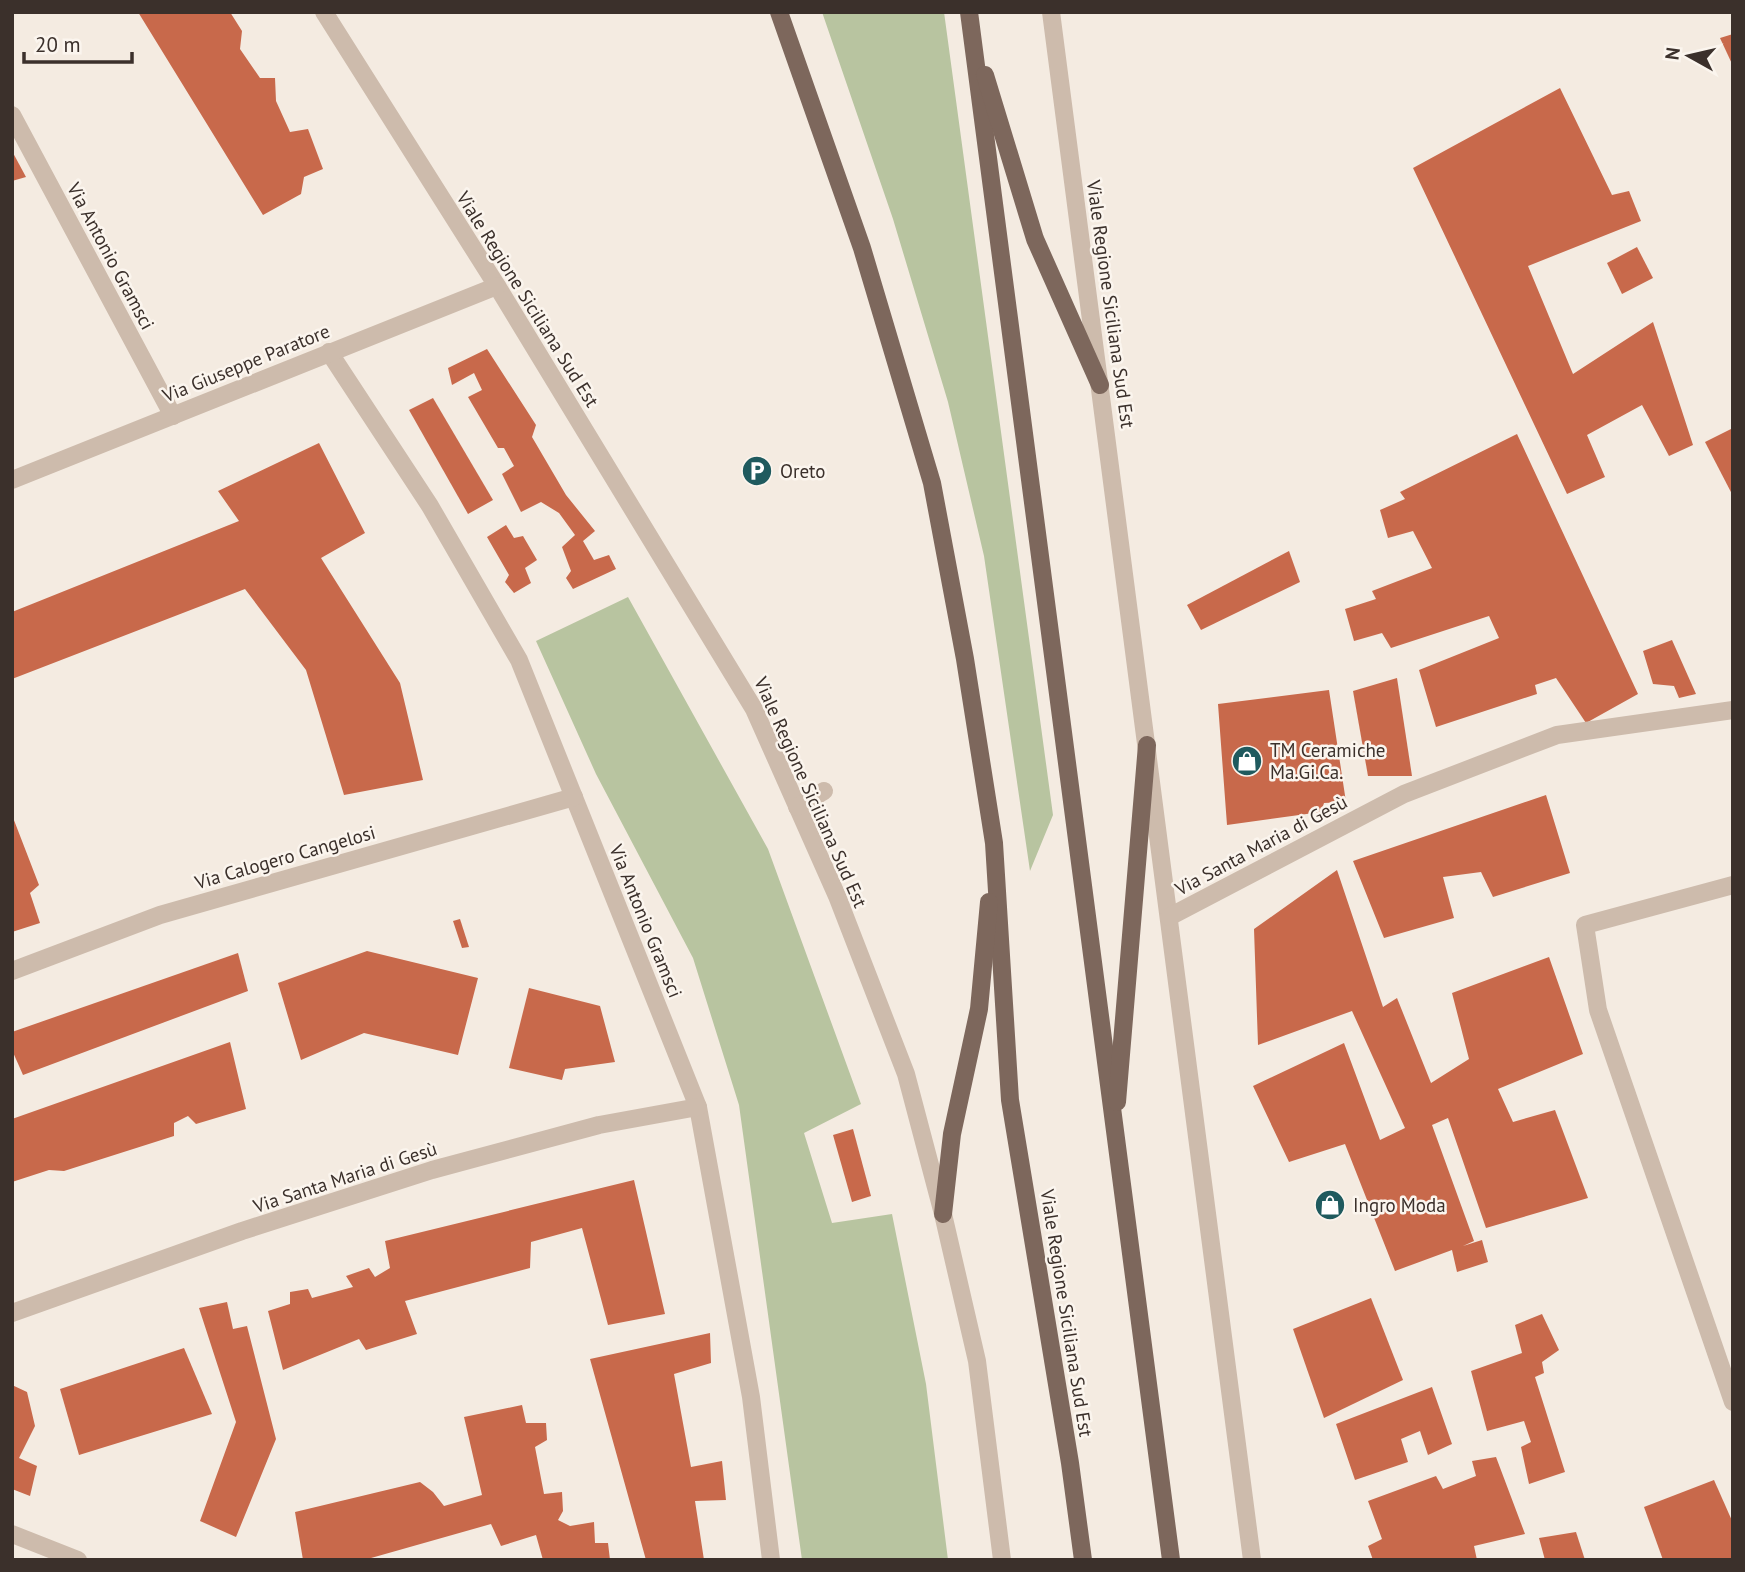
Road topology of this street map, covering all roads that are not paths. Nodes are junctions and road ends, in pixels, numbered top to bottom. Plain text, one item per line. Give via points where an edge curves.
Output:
1 (324, 12) edge
2 (779, 12) edge
3 (1051, 12) edge
4 (970, 19) edge
5 (12, 115) edge
6 (497, 286) junction
7 (329, 352) junction
8 (1100, 385) junction
9 (173, 416) junction
10 (12, 480) edge
11 (1733, 710) edge
12 (1147, 745) junction
13 (824, 791) dead end
14 (574, 797) junction
15 (797, 807) junction
16 (994, 843) junction
17 (1733, 885) edge
18 (1169, 917) junction
19 (12, 971) edge
20 (698, 1107) junction
21 (1114, 1137) junction
22 (943, 1214) junction
23 (12, 1313) edge
24 (1733, 1402) edge
25 (12, 1534) edge
26 (78, 1560) edge
27 (771, 1560) edge
28 (1002, 1560) edge
29 (1083, 1560) edge
30 (1171, 1560) edge
31 (1252, 1560) edge

1 - 6 street, Viale Regione Siciliana Sud Est
2 - 16 main road, Viale Regione Siciliana Sud Est via 862,248 932,483
3 - 8 street, Viale Regione Siciliana Sud Est
4 - 8 main road via 1035,239
4 - 21 main road
5 - 9 street, Via Antonio Gramsci
6 - 7 street, Via Giuseppe Paratore
6 - 15 street, Viale Regione Siciliana Sud Est via 754,709
7 - 9 street, Via Giuseppe Paratore
7 - 14 street, Via Antonio Gramsci via 430,506 519,660
8 - 12 street, Viale Regione Siciliana Sud Est
9 - 10 street, Via Giuseppe Paratore
11 - 18 street, Via Santa Maria di Gesù via 1557,735 1404,794
12 - 18 street, Viale Regione Siciliana Sud Est
12 - 21 main road
13 - 15 street
14 - 19 street, Via Calogero Cangelosi via 160,915
14 - 20 street, Via Antonio Gramsci
15 - 22 street, Viale Regione Siciliana Sud Est via 906,1074
16 - 22 main road via 979,1009 952,1135
16 - 29 main road, Viale Regione Siciliana Sud Est via 1010,1100
17 - 24 street via 1585,925 1598,1010
18 - 31 street, Viale Regione Siciliana Sud Est
20 - 23 street, Via Santa Maria di Gesù via 599,1125 432,1170
20 - 27 street, Via Antonio Gramsci via 751,1397
21 - 30 main road
22 - 28 street, Viale Regione Siciliana Sud Est via 977,1361
25 - 26 street

